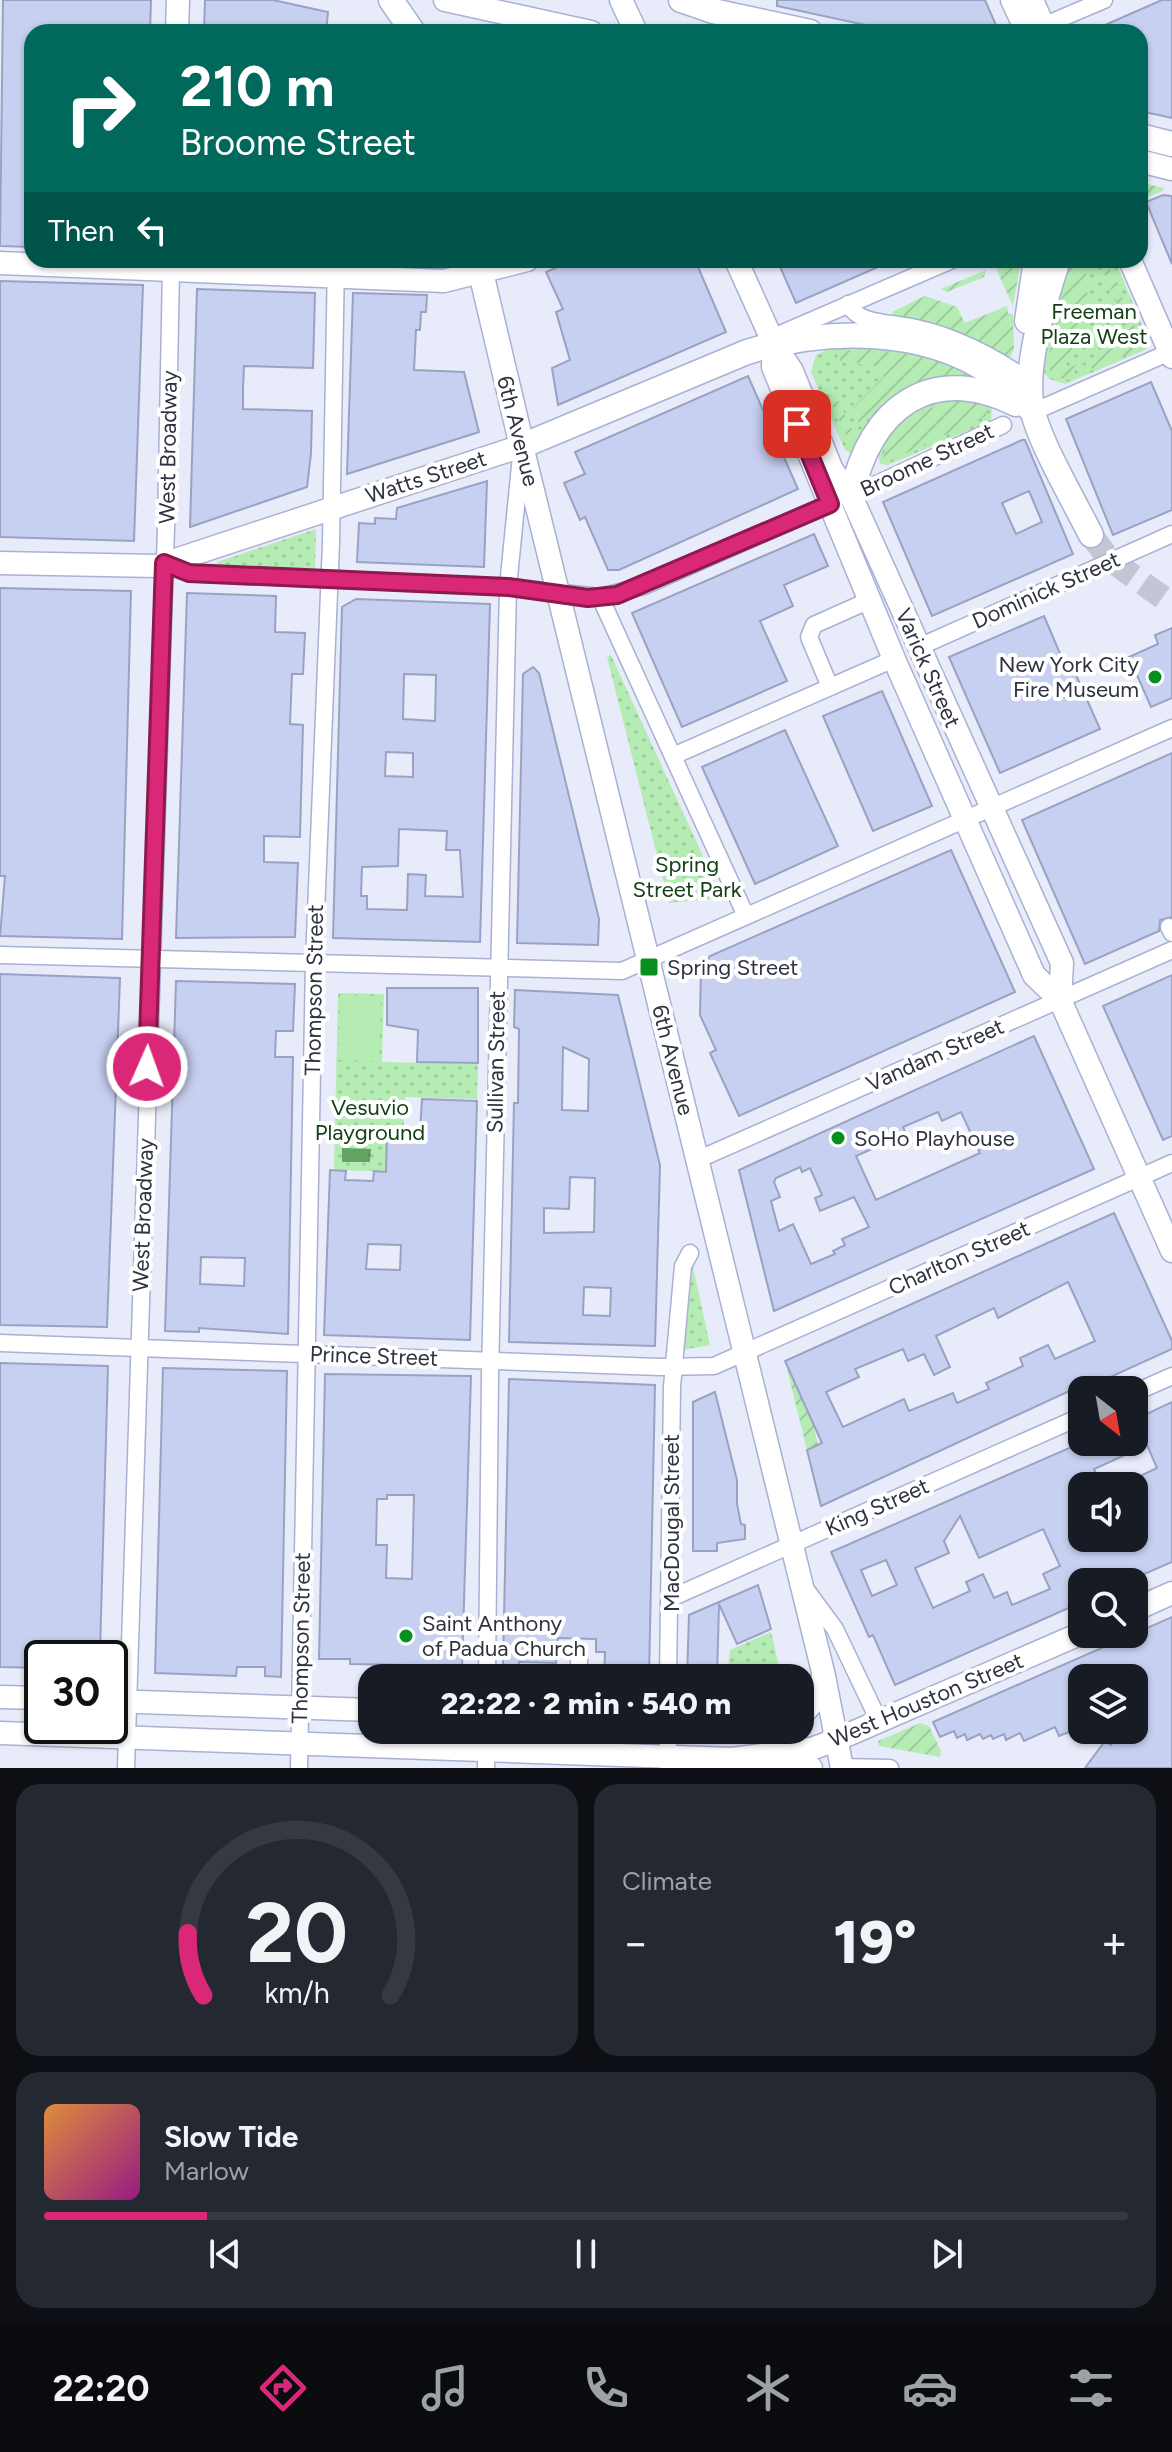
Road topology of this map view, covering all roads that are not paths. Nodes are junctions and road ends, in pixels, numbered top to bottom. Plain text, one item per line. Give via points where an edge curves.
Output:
1 (178, 0) edge
2 (391, 0) edge
3 (445, 0) edge
4 (621, 0) edge
5 (681, 0) edge
6 (1012, 0) edge
7 (1032, 0) edge
8 (1104, 0) edge
9 (177, 24) edge
10 (408, 24) edge
11 (524, 24) edge
12 (632, 24) edge
13 (773, 24) edge
14 (1034, 24) edge
15 (1038, 24) edge
16 (1052, 24) edge
17 (1148, 138) edge
18 (1172, 144) edge
19 (1148, 163) edge
20 (1172, 169) edge
21 (0, 263) edge
22 (24, 263) edge
23 (171, 268) edge
24 (303, 268) edge
25 (477, 268) edge
26 (480, 268) edge
27 (740, 268) edge
28 (933, 268) edge
29 (1035, 268) edge
30 (1056, 268) edge
31 (1133, 268) edge
32 (336, 269) edge
33 (848, 304) junction
34 (772, 341) junction
35 (1171, 355) edge
36 (1031, 382) junction
37 (1033, 412) junction
38 (1003, 425) dead end
39 (522, 446) junction
40 (840, 500) junction
41 (332, 507) junction
42 (1172, 534) edge
43 (1091, 535) tunnel mouth
44 (0, 563) edge
45 (164, 563) junction
46 (329, 580) junction
47 (508, 587) junction
48 (558, 594) junction
49 (600, 597) junction
50 (870, 600) junction
51 (919, 647) junction
52 (894, 659) junction
53 (830, 687) junction
54 (1172, 728) edge
55 (673, 756) junction
56 (991, 808) junction
57 (963, 820) junction
58 (746, 916) junction
59 (1172, 950) edge
60 (0, 955) edge
61 (151, 958) junction
62 (648, 959) junction
63 (314, 962) junction
64 (498, 968) junction
65 (1060, 1000) junction
66 (697, 1160) junction
67 (1172, 1163) edge
68 (1139, 1177) junction
69 (1172, 1251) edge
70 (690, 1253) dead end
71 (0, 1343) edge
72 (139, 1347) junction
73 (745, 1352) junction
74 (307, 1354) junction
75 (490, 1361) junction
76 (674, 1367) junction
77 (1172, 1376) edge
78 (1148, 1387) edge
79 (1068, 1422) edge
80 (792, 1545) junction
81 (801, 1584) junction
82 (1172, 1593) edge
83 (671, 1598) junction
84 (1148, 1604) edge
85 (1068, 1639) edge
86 (122, 1640) edge
87 (579, 1652) dead end
88 (487, 1664) edge
89 (579, 1664) edge
90 (669, 1664) edge
91 (824, 1676) junction
92 (0, 1697) edge
93 (24, 1698) edge
94 (128, 1701) edge
95 (814, 1701) edge
96 (300, 1707) junction
97 (358, 1709) edge
98 (879, 1721) junction
99 (0, 1733) edge
100 (24, 1734) edge
101 (128, 1738) edge
102 (836, 1740) junction
103 (127, 1744) edge
104 (299, 1744) junction
105 (486, 1749) edge
106 (732, 1759) junction
107 (668, 1762) edge
108 (842, 1767) edge
109 (126, 1768) edge
110 (299, 1768) edge
111 (811, 1768) edge
112 (890, 1768) edge

1 - 9 main road
2 - 10 highway
3 - 11 main road
4 - 12 main road
5 - 13 highway
6 - 14 main road
7 - 15 main road
8 - 16 street
17 - 18 highway
19 - 20 main road
21 - 22 main road
23 - 45 street, West Broadway
24 - 32 main road
25 - 32 main road via 444,281
26 - 39 highway, 6th Avenue
27 - 34 main road, Varick Street
28 - 33 street, Watts Street
29 - 36 highway via 1026,334
30 - 36 highway
31 - 35 main road
32 - 41 street, Thompson Street
33 - 34 street, Watts Street
33 - 36 street via 862,319 951,339
34 - 37 highway via 841,336 917,342 979,365
34 - 39 highway, Watts Street
34 - 40 main road, Varick Street via 773,367
35 - 37 street
36 - 37 highway
37 - 40 highway via 972,387 947,387 916,397 876,432
37 - 43 highway
38 - 40 street, Broome Street
39 - 41 main road, Watts Street
39 - 47 street, Sullivan Street
39 - 48 main road, 6th Avenue
40 - 49 street, Broome Street via 644,586
40 - 50 main road, Varick Street
40 - 51 main road, Varick Street
41 - 45 main road, Watts Street
41 - 46 street, Thompson Street
42 - 51 street, Dominick Street
44 - 45 main road, Broome Street via 129,568
45 - 46 street, Broome Street via 189,573
45 - 61 street, West Broadway
46 - 47 street, Broome Street
46 - 63 street, Thompson Street
47 - 48 street, Broome Street
47 - 64 street, Sullivan Street
48 - 49 street, Broome Street
48 - 62 main road, 6th Avenue
49 - 55 street
50 - 52 main road, Varick Street
50 - 53 street via 814,625 809,637
51 - 56 main road, Varick Street
52 - 53 street
52 - 57 main road, Varick Street
53 - 55 street
54 - 56 street
55 - 58 street
56 - 57 street
56 - 65 main road, Varick Street via 1062,963
57 - 58 street
57 - 65 main road, Varick Street via 1034,975
58 - 62 street
59 - 65 street, Vandam Street
60 - 61 street
61 - 63 street
61 - 72 street, West Broadway
62 - 64 street via 622,971
62 - 66 main road, 6th Avenue
63 - 64 street
63 - 74 street, Thompson Street
64 - 75 street, Sullivan Street
65 - 66 street, Vandam Street
65 - 68 main road, Varick Street
66 - 73 main road, 6th Avenue
67 - 68 street, Charlton Street
68 - 69 main road, Varick Street
68 - 73 street, Charlton Street
70 - 76 street, MacDougal Street via 683,1266
71 - 72 street, Prince Street
72 - 74 street, Prince Street
72 - 86 street, West Broadway
73 - 76 street, Prince Street via 714,1366
73 - 80 main road, 6th Avenue
74 - 75 street, Prince Street
74 - 96 street, Thompson Street
75 - 76 street, Prince Street
75 - 88 street, Sullivan Street
76 - 83 street, MacDougal Street
77 - 78 street
79 - 80 street, King Street
80 - 81 main road, 6th Avenue
80 - 83 street, King Street
81 - 91 main road, 6th Avenue
81 - 98 street via 835,1629
82 - 84 main road
83 - 90 street, MacDougal Street
85 - 98 main road, West Houston Street
87 - 89 street
91 - 95 main road, West Houston Street
91 - 102 main road, 6th Avenue
92 - 93 main road
94 - 96 main road
96 - 97 main road
96 - 104 street, Thompson Street
98 - 102 main road, West Houston Street
99 - 100 main road, West Houston Street
101 - 104 main road, West Houston Street
102 - 106 main road, West Houston Street via 811,1749
102 - 108 main road, 6th Avenue
103 - 109 street, West Broadway
104 - 105 main road, West Houston Street
104 - 110 street, Thompson Street
105 - 107 main road, West Houston Street
106 - 107 main road, West Houston Street
106 - 111 main road
108 - 111 main road
108 - 112 street

